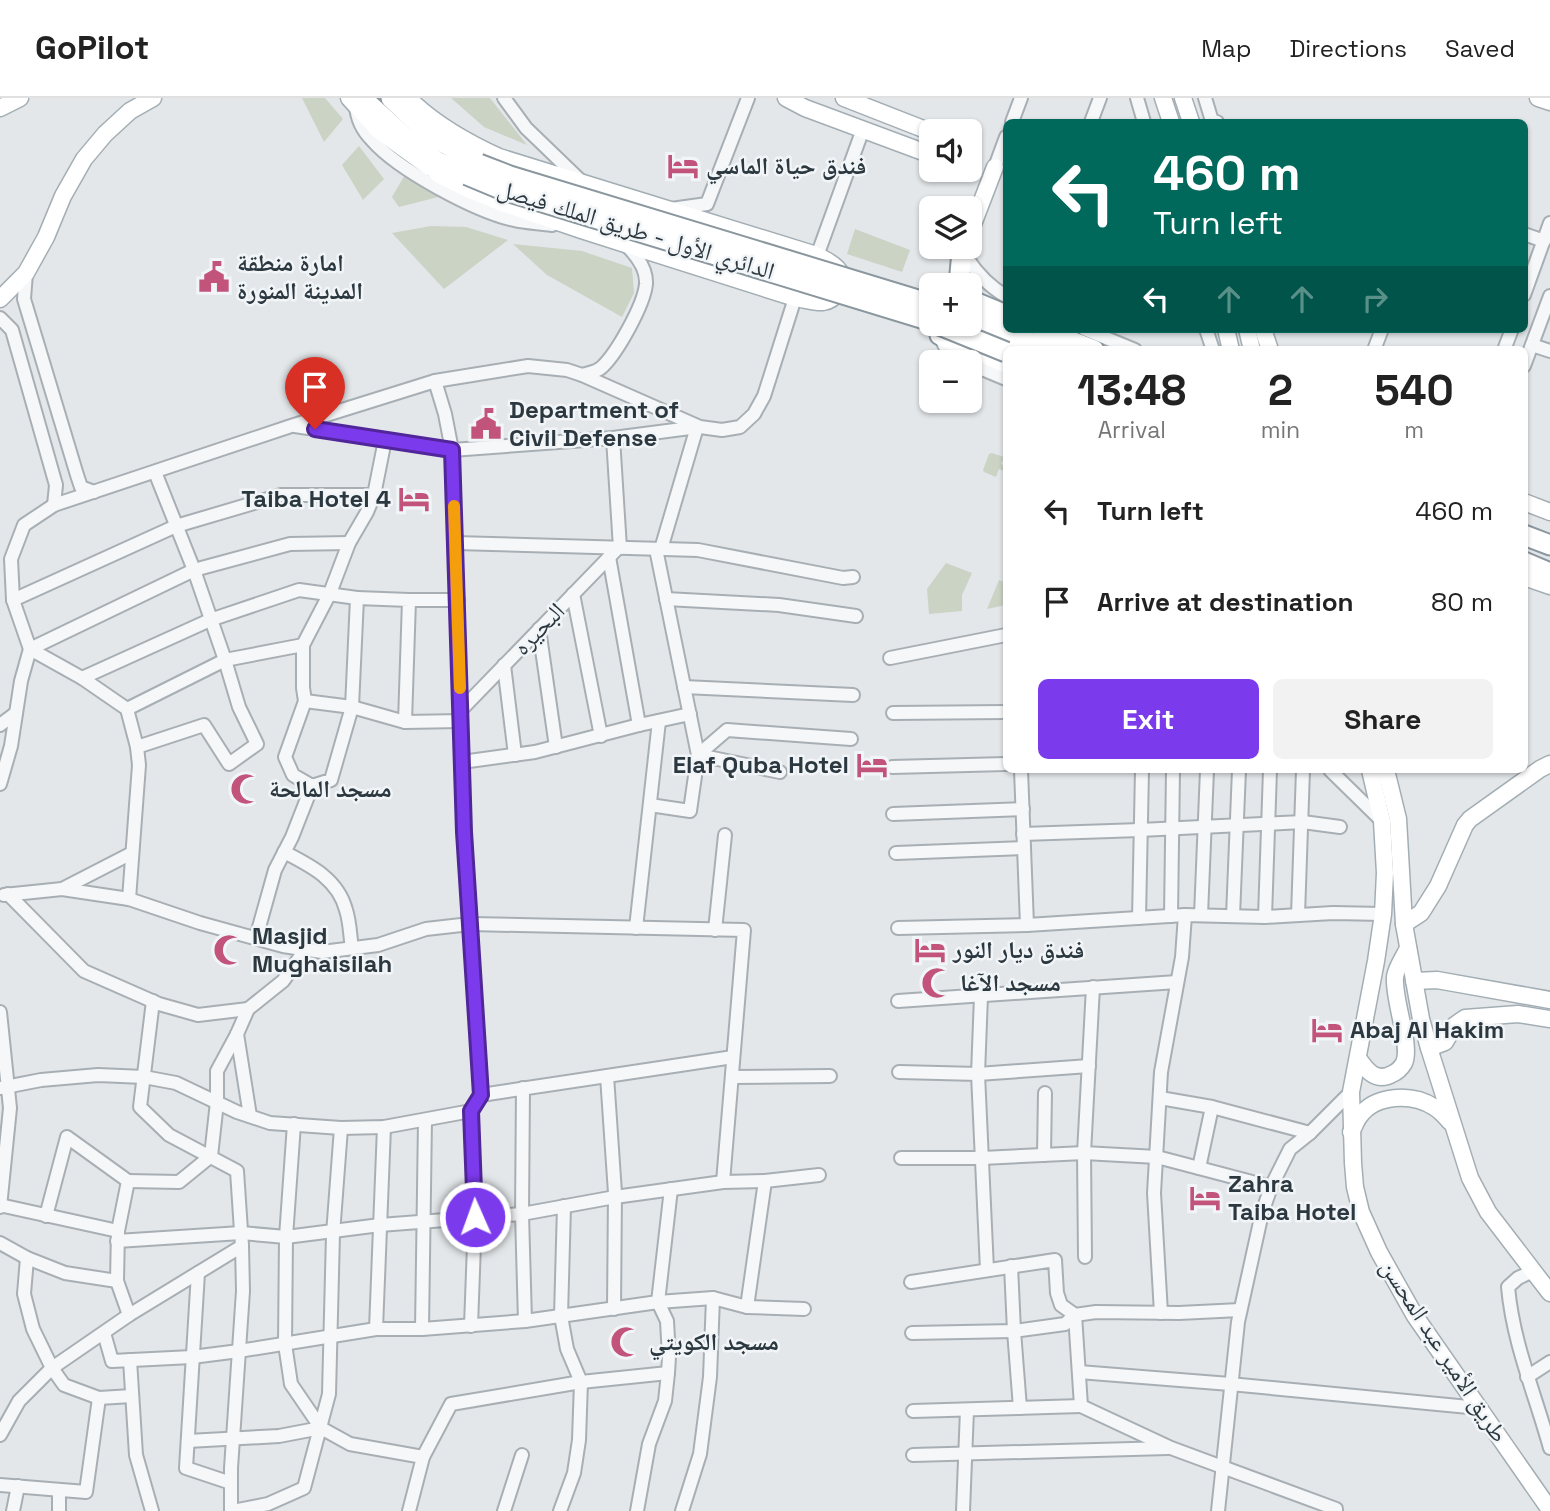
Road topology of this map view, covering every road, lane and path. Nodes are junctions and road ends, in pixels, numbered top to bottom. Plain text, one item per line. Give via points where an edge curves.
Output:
1 (20, 98) edge
2 (153, 98) edge
3 (391, 98) edge
4 (408, 98) edge
5 (504, 98) edge
6 (748, 98) edge
7 (786, 98) edge
8 (844, 98) edge
9 (1021, 98) edge
10 (1100, 98) edge
11 (1137, 98) edge
12 (1163, 98) edge
13 (1183, 98) edge
14 (1205, 98) edge
15 (1538, 98) edge
16 (356, 100) edge
17 (1550, 102) edge
18 (0, 108) edge
19 (1013, 119) edge
20 (1092, 119) edge
21 (1143, 119) edge
22 (1170, 119) edge
23 (1190, 119) edge
24 (1214, 119) edge
25 (919, 127) edge
26 (863, 129) junction
27 (429, 134) junction
28 (404, 136) junction
29 (466, 142) junction
30 (1003, 145) edge
31 (919, 150) edge
32 (995, 167) joint
33 (473, 170) junction
34 (438, 174) junction
35 (583, 182) junction
36 (982, 201) edge
37 (667, 209) junction
38 (1550, 223) edge
39 (581, 230) junction
40 (1528, 235) edge
41 (1544, 241) junction
42 (624, 243) junction
43 (819, 250) junction
44 (968, 259) edge
45 (26, 273) junction
46 (1528, 284) edge
47 (1003, 294) edge
48 (1550, 296) edge
49 (795, 298) junction
50 (0, 299) edge
51 (919, 300) edge
52 (0, 318) edge
53 (919, 320) edge
54 (982, 324) edge
55 (1003, 332) edge
56 (1006, 333) edge
57 (1051, 333) edge
58 (1094, 333) edge
59 (946, 336) edge
60 (964, 336) edge
61 (1532, 345) junction
62 (1040, 346) edge
63 (1084, 346) edge
64 (1125, 346) edge
65 (959, 350) edge
66 (1003, 351) edge
67 (1550, 351) edge
68 (1528, 356) edge
69 (982, 359) edge
70 (1003, 363) edge
71 (982, 366) edge
72 (582, 375) junction
73 (1003, 377) edge
74 (435, 381) junction
75 (291, 426) junction
76 (699, 427) junction
77 (613, 438) junction
78 (385, 440) junction
79 (452, 450) junction
80 (155, 472) junction
81 (95, 492) junction
82 (374, 495) junction
83 (1528, 504) edge
84 (54, 505) junction
85 (1550, 512) edge
86 (1528, 522) edge
87 (176, 526) junction
88 (1550, 530) edge
89 (1528, 537) edge
90 (349, 543) junction
91 (456, 543) junction
92 (1550, 545) edge
93 (659, 549) junction
94 (1528, 550) edge
95 (616, 551) junction
96 (1550, 558) edge
97 (6, 560) edge
98 (1528, 564) edge
99 (194, 570) junction
100 (1550, 573) edge
101 (853, 577) dead end
102 (1528, 578) edge
103 (1550, 586) edge
104 (330, 593) junction
105 (573, 594) junction
106 (357, 598) junction
107 (666, 599) junction
108 (13, 600) junction
109 (410, 600) junction
110 (458, 600) junction
111 (856, 616) dead end
112 (210, 620) junction
113 (539, 629) junction
114 (1003, 636) edge
115 (303, 645) junction
116 (30, 649) junction
117 (890, 658) dead end
118 (225, 660) junction
119 (504, 665) junction
120 (82, 678) junction
121 (684, 687) junction
122 (853, 695) dead end
123 (305, 701) junction
124 (352, 706) junction
125 (127, 709) junction
126 (1003, 712) edge
127 (16, 713) junction
128 (893, 713) dead end
129 (690, 714) junction
130 (461, 715) junction
131 (659, 721) junction
132 (405, 722) junction
133 (0, 725) edge
134 (639, 725) junction
135 (601, 736) junction
136 (852, 739) dead end
137 (138, 747) junction
138 (556, 747) junction
139 (515, 755) junction
140 (698, 755) junction
141 (462, 762) junction
142 (1003, 764) edge
143 (1550, 764) edge
144 (892, 767) dead end
145 (780, 772) dead end
146 (1021, 773) edge
147 (1142, 773) edge
148 (1173, 773) edge
149 (1207, 773) edge
150 (1239, 773) edge
151 (1270, 773) edge
152 (1303, 773) edge
153 (1334, 773) edge
154 (1371, 773) edge
155 (1386, 773) edge
156 (0, 784) edge
157 (312, 786) junction
158 (650, 805) junction
159 (1023, 809) junction
160 (893, 814) dead end
161 (1390, 820) junction
162 (1303, 822) junction
163 (1268, 824) junction
164 (1236, 825) junction
165 (1204, 827) junction
166 (1340, 827) dead end
167 (1171, 829) junction
168 (1140, 830) junction
169 (1023, 834) junction
170 (724, 835) dead end
171 (1024, 848) junction
172 (284, 852) junction
173 (132, 853) junction
174 (896, 853) dead end
175 (62, 889) junction
176 (4, 895) edge
177 (129, 899) junction
178 (1383, 914) junction
179 (1185, 915) junction
180 (1202, 915) junction
181 (1298, 915) junction
182 (1171, 916) junction
183 (1233, 916) junction
184 (1265, 917) junction
185 (1139, 918) junction
186 (470, 924) junction
187 (1404, 924) junction
188 (1027, 925) junction
189 (636, 928) junction
190 (898, 928) dead end
191 (715, 930) junction
192 (256, 939) junction
193 (1408, 947) junction
194 (352, 948) junction
195 (305, 950) junction
196 (1414, 981) junction
197 (1177, 982) junction
198 (1093, 987) junction
199 (1522, 995) junction
200 (981, 996) junction
201 (1550, 1000) edge
202 (153, 1001) junction
203 (898, 1001) dead end
204 (248, 1009) junction
205 (0, 1012) edge
206 (1518, 1014) junction
207 (1550, 1020) edge
208 (237, 1034) junction
209 (1429, 1048) junction
210 (733, 1058) junction
211 (1358, 1058) junction
212 (1089, 1066) junction
213 (899, 1072) dead end
214 (978, 1074) junction
215 (607, 1076) junction
216 (830, 1076) dead end
217 (144, 1077) junction
218 (732, 1077) junction
219 (4, 1088) edge
220 (523, 1088) junction
221 (1351, 1092) junction
222 (1045, 1093) dead end
223 (481, 1095) junction
224 (1160, 1098) junction
225 (217, 1102) junction
226 (1212, 1107) junction
227 (471, 1111) junction
228 (250, 1116) junction
229 (425, 1120) junction
230 (294, 1124) junction
231 (384, 1127) junction
232 (1454, 1127) junction
233 (341, 1128) junction
234 (1351, 1132) junction
235 (1310, 1133) junction
236 (1084, 1153) junction
237 (1044, 1155) junction
238 (211, 1156) junction
239 (1157, 1157) junction
240 (901, 1158) dead end
241 (982, 1158) junction
242 (1199, 1168) junction
243 (819, 1175) dead end
244 (128, 1181) junction
245 (765, 1181) junction
246 (723, 1182) junction
247 (1271, 1187) junction
248 (671, 1189) junction
249 (615, 1197) junction
250 (0, 1206) edge
251 (564, 1206) junction
252 (522, 1214) junction
253 (46, 1216) junction
254 (475, 1217) junction
255 (424, 1221) junction
256 (380, 1225) junction
257 (241, 1233) junction
258 (333, 1233) junction
259 (118, 1236) junction
260 (286, 1237) junction
261 (0, 1243) edge
262 (242, 1246) junction
263 (1084, 1257) dead end
264 (27, 1258) junction
265 (1012, 1266) junction
266 (986, 1270) junction
267 (1533, 1271) junction
268 (198, 1273) junction
269 (117, 1281) junction
270 (911, 1282) dead end
271 (1550, 1293) edge
272 (713, 1298) junction
273 (658, 1302) junction
274 (747, 1307) junction
275 (614, 1309) junction
276 (804, 1309) dead end
277 (1240, 1310) junction
278 (1161, 1313) junction
279 (129, 1315) junction
280 (1075, 1315) junction
281 (561, 1316) junction
282 (525, 1321) junction
283 (471, 1326) junction
284 (376, 1329) junction
285 (422, 1329) junction
286 (1014, 1331) junction
287 (104, 1333) junction
288 (912, 1333) dead end
289 (330, 1337) junction
290 (285, 1344) junction
291 (239, 1352) junction
292 (192, 1357) junction
293 (130, 1360) junction
294 (1550, 1362) edge
295 (52, 1368) junction
296 (1079, 1372) junction
297 (668, 1373) junction
298 (1527, 1377) junction
299 (581, 1382) junction
300 (1230, 1384) junction
301 (132, 1396) junction
302 (99, 1398) junction
303 (1081, 1406) junction
304 (1020, 1408) junction
305 (1479, 1408) junction
306 (967, 1410) junction
307 (913, 1411) dead end
308 (321, 1428) junction
309 (0, 1435) edge
310 (233, 1439) junction
311 (188, 1441) junction
312 (1549, 1443) edge
313 (1171, 1448) junction
314 (965, 1454) junction
315 (522, 1455) dead end
316 (913, 1455) dead end
317 (424, 1457) junction
318 (1222, 1468) junction
319 (231, 1483) junction
320 (0, 1485) edge
321 (18, 1486) junction
322 (60, 1490) junction
323 (1550, 1510) edge
324 (13, 1511) edge
325 (59, 1511) edge
326 (152, 1511) edge
327 (232, 1511) edge
328 (409, 1511) edge
329 (504, 1511) edge
330 (560, 1511) edge
331 (637, 1511) edge
332 (682, 1511) edge
333 (963, 1511) edge
334 (1219, 1511) edge
335 (1336, 1511) edge

1 - 18 main road
2 - 45 main road via 130,111 84,159
3 - 27 highway, الدائري الأول - طريق الملك فيصل
4 - 29 main road
5 - 35 street via 526,128
6 - 37 street via 707,204
7 - 26 main road
8 - 25 main road
9 - 19 street
10 - 20 street
11 - 21 street
12 - 22 main road
13 - 23 main road
14 - 24 street
15 - 17 main road
16 - 28 highway, الدائري الأول - طريق الملك فيصل
16 - 34 main road via 378,130
16 - 39 street via 357,116 372,140 392,159 453,195 514,220
26 - 31 main road
26 - 43 street
27 - 29 main road
27 - 33 highway, الدائري الأول - طريق الملك فيصل
28 - 33 highway, الدائري الأول - طريق الملك فيصل via 438,162
28 - 34 main road
29 - 35 main road via 499,157
30 - 32 street
32 - 36 main road
33 - 51 highway, الدائري الأول - طريق الملك فيصل, bridge via 510,176
33 - 53 highway, الدائري الأول - طريق الملك فيصل, bridge via 503,190
34 - 39 main road via 482,195
35 - 37 main road
37 - 43 main road
38 - 41 street
39 - 42 main road
40 - 41 street
41 - 46 street
42 - 49 main road
42 - 72 street via 643,269 646,283 640,307 600,370
43 - 49 main road via 841,274 842,286 834,298 822,302
44 - 47 street
45 - 50 main road
45 - 81 street via 24,299 77,475 81,487
48 - 61 street
49 - 76 street via 754,414 740,427
52 - 84 street via 12,330 38,419 56,485
54 - 55 highway
56 - 62 highway
57 - 63 highway
58 - 64 street
59 - 65 highway
60 - 66 highway, الدائري الأول - طريق الملك فيصل, bridge
61 - 67 street
61 - 68 street
69 - 70 highway
71 - 73 street
72 - 74 street via 528,366
72 - 76 street
74 - 75 street
74 - 79 street
75 - 78 street
75 - 80 street
76 - 77 street
76 - 93 street
77 - 79 street
77 - 95 street
78 - 79 street
78 - 82 street
79 - 91 street
80 - 81 street
80 - 87 street
81 - 84 street
82 - 87 street via 281,495
82 - 90 street
83 - 85 main road
84 - 97 street via 24,525
86 - 88 highway
87 - 99 street
87 - 108 street
89 - 92 highway
90 - 99 street via 290,544
90 - 104 street
91 - 95 street
91 - 110 street
93 - 95 street
93 - 101 street via 698,550
93 - 107 street
94 - 96 highway
95 - 105 street, البحيره
95 - 134 street
97 - 108 street
98 - 100 highway
99 - 112 street
99 - 116 street
102 - 103 main road
104 - 106 street
104 - 112 street via 299,590
104 - 115 street
105 - 113 street, البحيره
105 - 135 street
106 - 109 street
106 - 124 street
107 - 111 street
107 - 121 street
108 - 116 street
109 - 110 street
109 - 132 street
110 - 130 street
112 - 118 street
112 - 120 street
113 - 119 street, البحيره
113 - 138 street
114 - 117 street
115 - 118 street
115 - 123 street
116 - 120 street
116 - 127 street
118 - 125 street
118 - 137 street via 239,707 257,744 229,764 204,725
119 - 130 street, البحيره
119 - 139 street
120 - 125 street
121 - 122 street
121 - 129 street
123 - 124 street
123 - 157 street via 285,757 293,775
124 - 132 street
124 - 157 street via 331,780
125 - 137 street
126 - 128 street
127 - 133 street
127 - 156 street
129 - 131 street
129 - 140 street
130 - 132 street
130 - 141 street
131 - 134 street
131 - 158 street
134 - 135 street
135 - 138 street
136 - 140 street via 727,730
137 - 173 street
138 - 139 street
139 - 141 street
140 - 145 street
140 - 158 street via 690,811
141 - 186 street
142 - 144 street
143 - 187 main road via 1470,819 1438,886 1421,912
146 - 159 street
147 - 168 street
148 - 167 street
149 - 165 street
150 - 164 street
151 - 163 street
152 - 162 street
153 - 161 street
154 - 161 main road
155 - 161 main road
157 - 172 street
158 - 189 street
159 - 160 street
159 - 169 street
161 - 178 main road, طريق الأمير عبد المحسن
161 - 187 main road
162 - 163 street
162 - 166 street
162 - 181 street
163 - 164 street
163 - 184 street
164 - 165 street
164 - 183 street
165 - 167 street
165 - 180 street
167 - 168 street
167 - 182 street
168 - 169 street
168 - 185 street
169 - 171 street
170 - 191 street
171 - 174 street
171 - 188 street
172 - 192 street
172 - 194 street via 314,867 334,884 346,909
173 - 175 street
173 - 177 street
175 - 176 street
175 - 177 street
176 - 202 street via 84,971
177 - 192 street
178 - 181 street
178 - 211 main road, طريق الأمير عبد المحسن
179 - 180 street
179 - 182 street
179 - 197 street
180 - 183 street
181 - 184 street
182 - 185 street
183 - 184 street
185 - 188 street
186 - 189 street
186 - 194 street via 426,929 378,945
186 - 223 street
187 - 193 main road
188 - 190 street
189 - 191 street
191 - 210 street via 744,930
192 - 195 street
193 - 196 main road
193 - 211 main road via 1395,974 1405,1061 1397,1072 1377,1077
194 - 195 street
195 - 204 street via 282,981
196 - 199 main road via 1437,980
196 - 209 main road
197 - 198 street
197 - 224 street
198 - 200 street
198 - 212 street
199 - 201 main road
199 - 206 main road
200 - 203 street
200 - 214 street
202 - 204 street via 198,1015
202 - 217 street
204 - 208 street
205 - 219 street
206 - 207 main road
206 - 209 main road via 1465,1018 1445,1042
208 - 225 street via 217,1071
208 - 228 street
209 - 232 main road
210 - 215 street
210 - 218 street
211 - 221 main road, طريق الأمير عبد المحسن
212 - 214 street
212 - 236 street
213 - 214 street
214 - 241 street
215 - 220 street
215 - 249 street
216 - 218 street
217 - 219 street via 98,1075
217 - 225 street via 176,1083
217 - 238 street via 140,1107 169,1135
218 - 246 street
219 - 250 street via 10,1108
220 - 223 street
220 - 252 street
221 - 234 main road, طريق الأمير عبد المحسن
221 - 235 street
222 - 237 street
223 - 227 street
224 - 226 street
224 - 239 street
225 - 228 street
225 - 238 street
226 - 235 street
226 - 242 street
227 - 229 street
227 - 254 street
228 - 230 street
229 - 231 street
229 - 255 street
230 - 233 street
230 - 260 street
231 - 233 street
231 - 256 street
232 - 234 main road via 1433,1106 1401,1097 1373,1105
232 - 267 main road via 1470,1178 1488,1212
233 - 258 street
234 - 305 main road, طريق الأمير عبد المحسن via 1355,1187 1379,1252 1415,1316
235 - 247 street via 1290,1149
236 - 237 street
236 - 239 street
236 - 263 street
237 - 241 street
238 - 244 street via 179,1182
238 - 257 street via 237,1171
239 - 242 street
239 - 278 street via 1154,1193
240 - 241 street
241 - 266 street
242 - 247 street
243 - 245 street
244 - 253 street via 67,1136
244 - 259 street
245 - 246 street
245 - 274 street
246 - 248 street
247 - 277 street
248 - 249 street
248 - 273 street
249 - 251 street
249 - 275 street
250 - 253 street
251 - 252 street
251 - 281 street
252 - 254 street
252 - 282 street
253 - 259 street
254 - 255 street
254 - 283 street
255 - 256 street
255 - 285 street
256 - 258 street
256 - 284 street
257 - 259 street
257 - 260 street
257 - 262 street
258 - 260 street
258 - 289 street
259 - 269 street
260 - 290 street
261 - 264 street
262 - 268 street
262 - 291 street
264 - 269 street via 65,1273
264 - 295 street via 24,1294 33,1329
265 - 266 street
265 - 280 street via 1055,1260 1061,1305
265 - 286 street
266 - 270 street
267 - 271 main road
267 - 298 street via 1508,1287
268 - 279 street
268 - 292 street
269 - 279 street
272 - 273 street
272 - 274 street
272 - 332 street via 710,1377 700,1454
273 - 275 street
273 - 297 street via 667,1321
274 - 276 street
275 - 281 street
277 - 278 street
277 - 300 street
278 - 280 street
279 - 287 street
280 - 286 street via 1065,1324
280 - 296 street
281 - 282 street
281 - 299 street via 567,1349
282 - 283 street
283 - 285 street
284 - 285 street
284 - 289 street
286 - 288 street
286 - 304 street
287 - 293 street via 112,1361
287 - 295 street
289 - 290 street
289 - 308 street via 329,1394
290 - 291 street
290 - 308 street via 291,1384
291 - 292 street
291 - 310 street
292 - 293 street
292 - 311 street
293 - 301 street
294 - 298 street
295 - 302 street via 64,1385
295 - 309 street via 19,1401
296 - 300 street
296 - 303 street
297 - 299 street
297 - 331 street
298 - 312 street
299 - 317 street via 451,1404
299 - 330 street via 575,1473
300 - 305 street
300 - 318 street
301 - 302 street
301 - 326 street via 136,1455
302 - 322 street via 86,1492
303 - 304 street
303 - 313 street
304 - 306 street
305 - 323 main road, طريق الأمير عبد المحسن
306 - 307 street
306 - 314 street
308 - 310 street
308 - 317 street via 350,1444
308 - 327 street via 304,1488 268,1504
310 - 311 street
310 - 319 street
311 - 319 street via 186,1468
313 - 314 street
313 - 318 street
314 - 316 street
314 - 333 street
315 - 329 street
317 - 328 street
318 - 334 street
318 - 335 street
319 - 327 street
320 - 321 street
321 - 322 street
321 - 324 street
322 - 325 street

